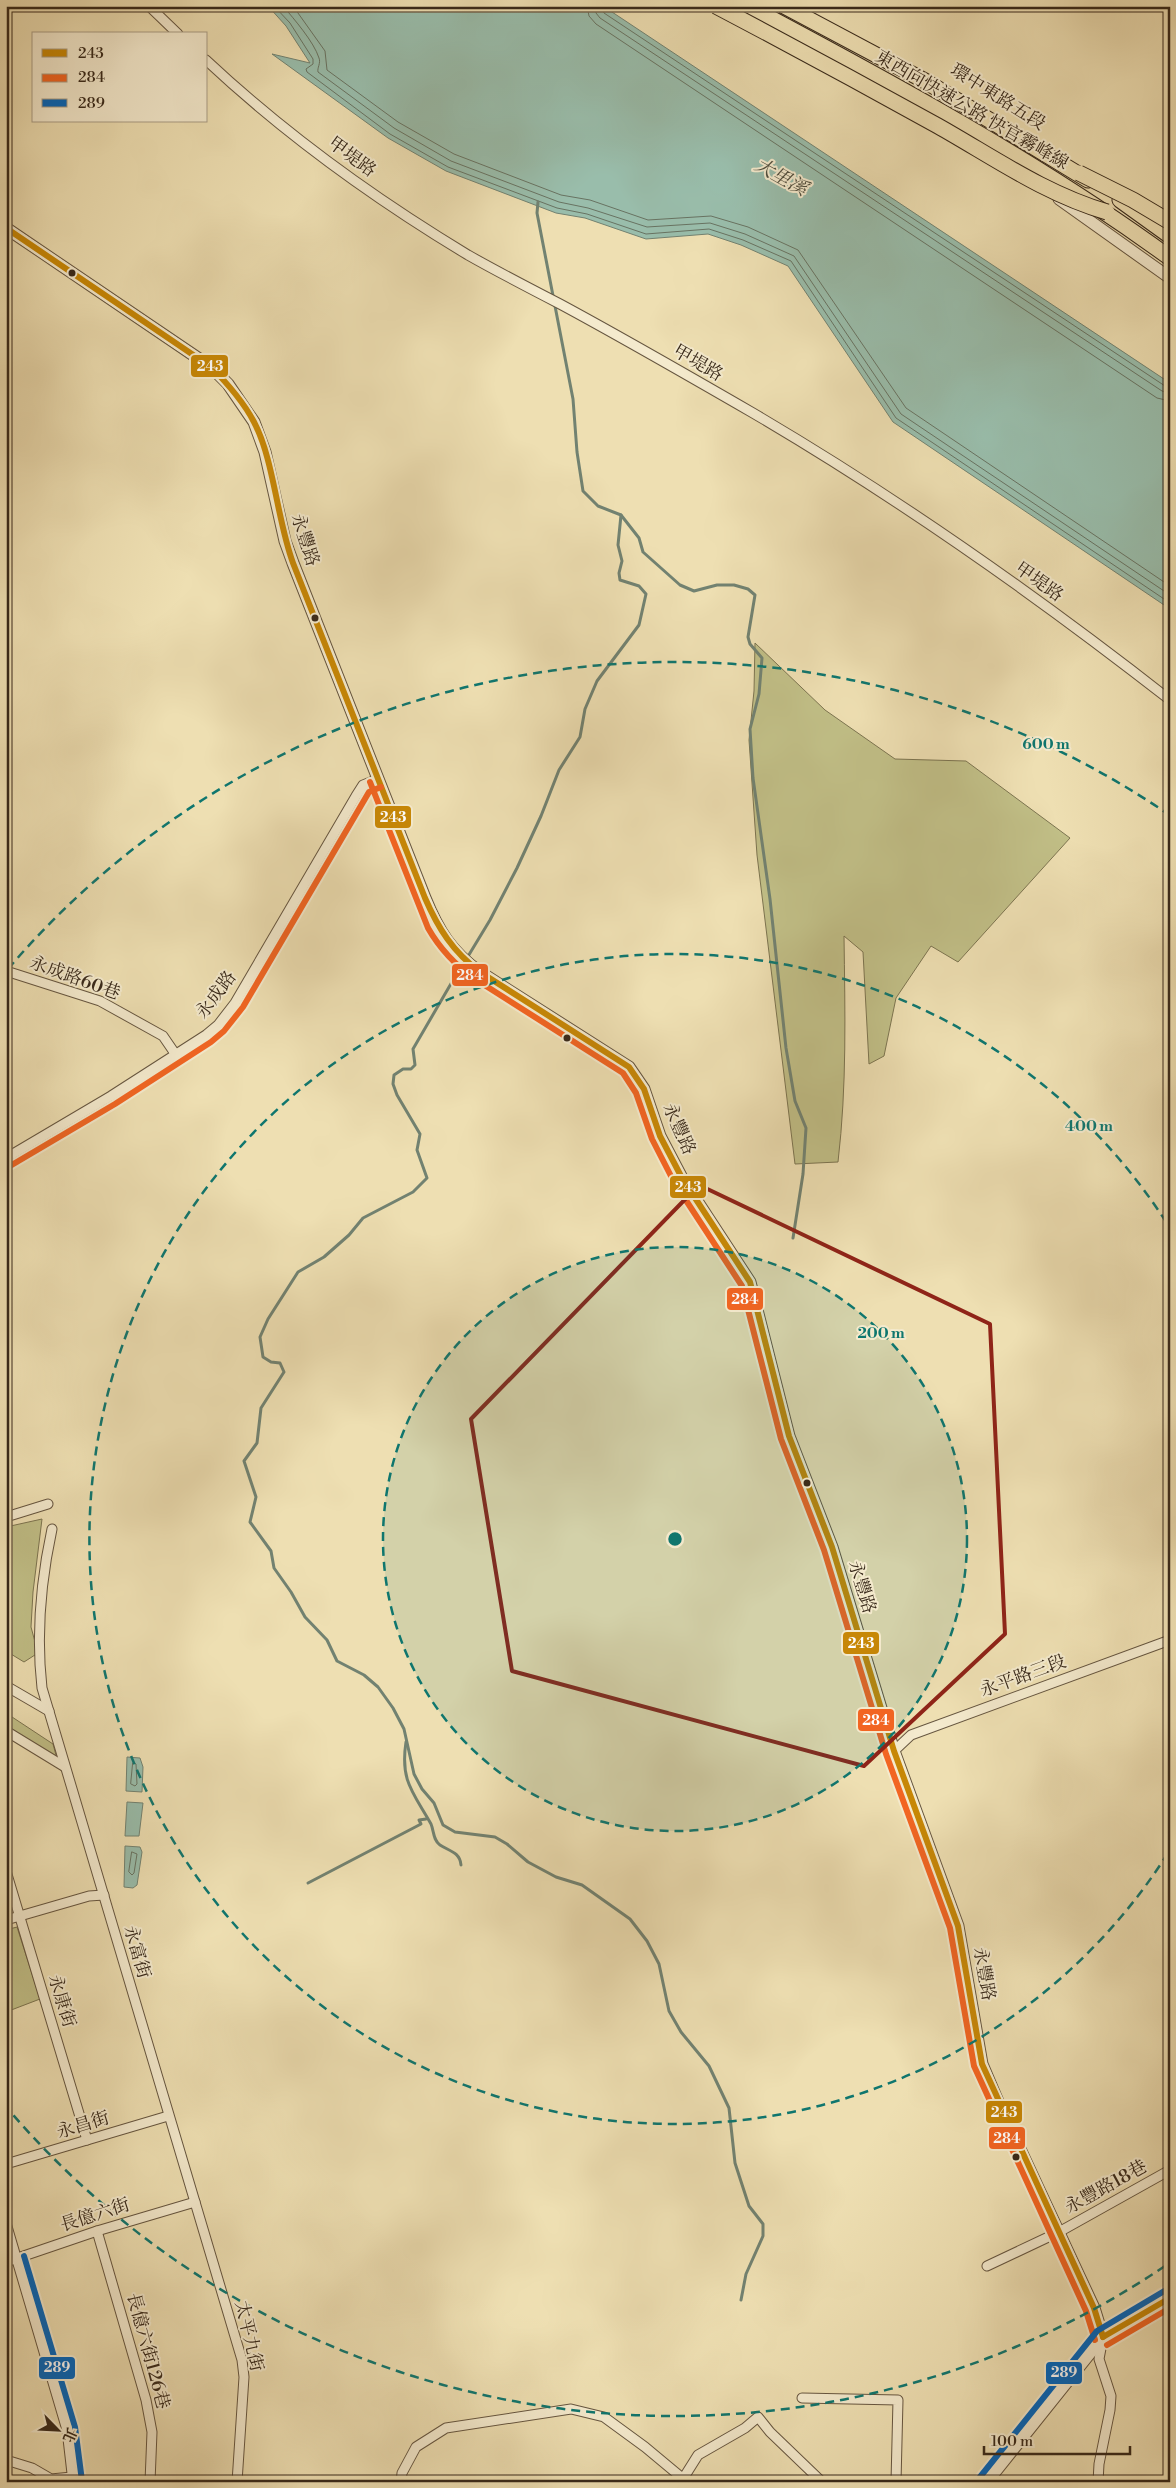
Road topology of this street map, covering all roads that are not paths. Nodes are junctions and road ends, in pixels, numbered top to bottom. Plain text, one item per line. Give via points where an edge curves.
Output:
1 (149, 6) edge
2 (716, 6) edge
3 (734, 6) edge
4 (748, 6) edge
5 (784, 6) edge
6 (799, 6) edge
7 (176, 32) edge
8 (208, 62) edge
9 (1079, 173) junction
10 (1107, 212) junction
11 (1170, 222) edge
12 (6, 228) edge
13 (1170, 230) edge
14 (1170, 236) edge
15 (1170, 258) edge
16 (1170, 278) edge
17 (1170, 700) edge
18 (378, 779) junction
19 (6, 971) edge
20 (176, 1055) junction
21 (6, 1158) edge
22 (48, 1504) dead end
23 (6, 1517) edge
24 (52, 1529) dead end
25 (1170, 1640) edge
26 (6, 1686) edge
27 (49, 1711) junction
28 (6, 1731) edge
29 (894, 1751) junction
30 (65, 1767) junction
31 (6, 1871) edge
32 (104, 1895) junction
33 (20, 1916) junction
34 (6, 1920) edge
35 (168, 2116) junction
36 (87, 2140) junction
37 (6, 2164) edge
38 (1170, 2170) edge
39 (195, 2202) junction
40 (6, 2223) edge
41 (97, 2231) junction
42 (1059, 2232) junction
43 (16, 2259) junction
44 (6, 2262) edge
45 (987, 2266) dead end
46 (1170, 2298) edge
47 (1103, 2336) junction
48 (802, 2398) dead end
49 (6, 2460) edge
50 (73, 2479) edge
51 (684, 2481) edge
52 (150, 2482) edge
53 (237, 2482) edge
54 (401, 2482) edge
55 (822, 2482) edge
56 (896, 2482) edge
57 (987, 2482) edge
58 (1098, 2482) edge

1 - 7 street
2 - 10 highway, bridge via 938,126 1039,185
3 - 16 street via 984,147
4 - 10 highway, 東西向快速公路 快官霧峰線, bridge via 916,96
5 - 9 highway, 東西向快速公路 快官霧峰線 via 925,81
6 - 13 street, 環中東路五段 via 930,76 1059,155
8 - 17 street, 甲堤路 via 278,122 392,206 471,256 758,416 895,502 1067,622
9 - 11 highway, bridge
9 - 14 highway, 東西向快速公路 快官霧峰線, bridge
10 - 15 highway, 東西向快速公路 快官霧峰線
12 - 18 street, 永豐路 via 211,367 243,404 265,452 285,541
18 - 20 street, 永成路 via 363,785 226,1015
18 - 29 street, 永豐路 via 436,925 459,957 628,1068 644,1089 660,1136 682,1178 746,1273 789,1436 832,1547
19 - 20 street, 永成路60巷 via 100,1001 163,1036
20 - 21 street, 永成路
22 - 23 street
24 - 27 street, 永富街 via 44,1579 40,1639 42,1688
25 - 29 street, 永平路三段 via 911,1735
26 - 27 street
27 - 30 street, 永富街
28 - 30 street
29 - 42 street, 永豐路 via 958,1926 982,2064
30 - 32 street, 永富街
31 - 33 street, 永康街
32 - 33 street via 89,1896
32 - 35 street, 永富街
33 - 34 street
33 - 36 street, 永康街
35 - 36 street, 永昌街
35 - 39 street, 永富街
36 - 37 street, 永昌街
38 - 42 street, 永豐路18巷
39 - 41 street, 長億六街
39 - 53 street, 太平九街 via 244,2366
40 - 43 street
41 - 43 street, 長億六街
41 - 52 street, 長億六街126巷 via 146,2400 152,2432
42 - 45 street, 永豐路18巷
42 - 47 street, 永豐路 via 1094,2308
43 - 44 street, 長億六街
43 - 50 street via 67,2430
46 - 47 street
47 - 57 street
47 - 58 street via 1099,2358 1111,2396
48 - 56 street via 898,2400
49 - 50 street via 32,2468 51,2479
51 - 54 street via 604,2417 571,2410 446,2428 416,2447 402,2473
51 - 55 street via 698,2455 745,2428 758,2416 770,2432

